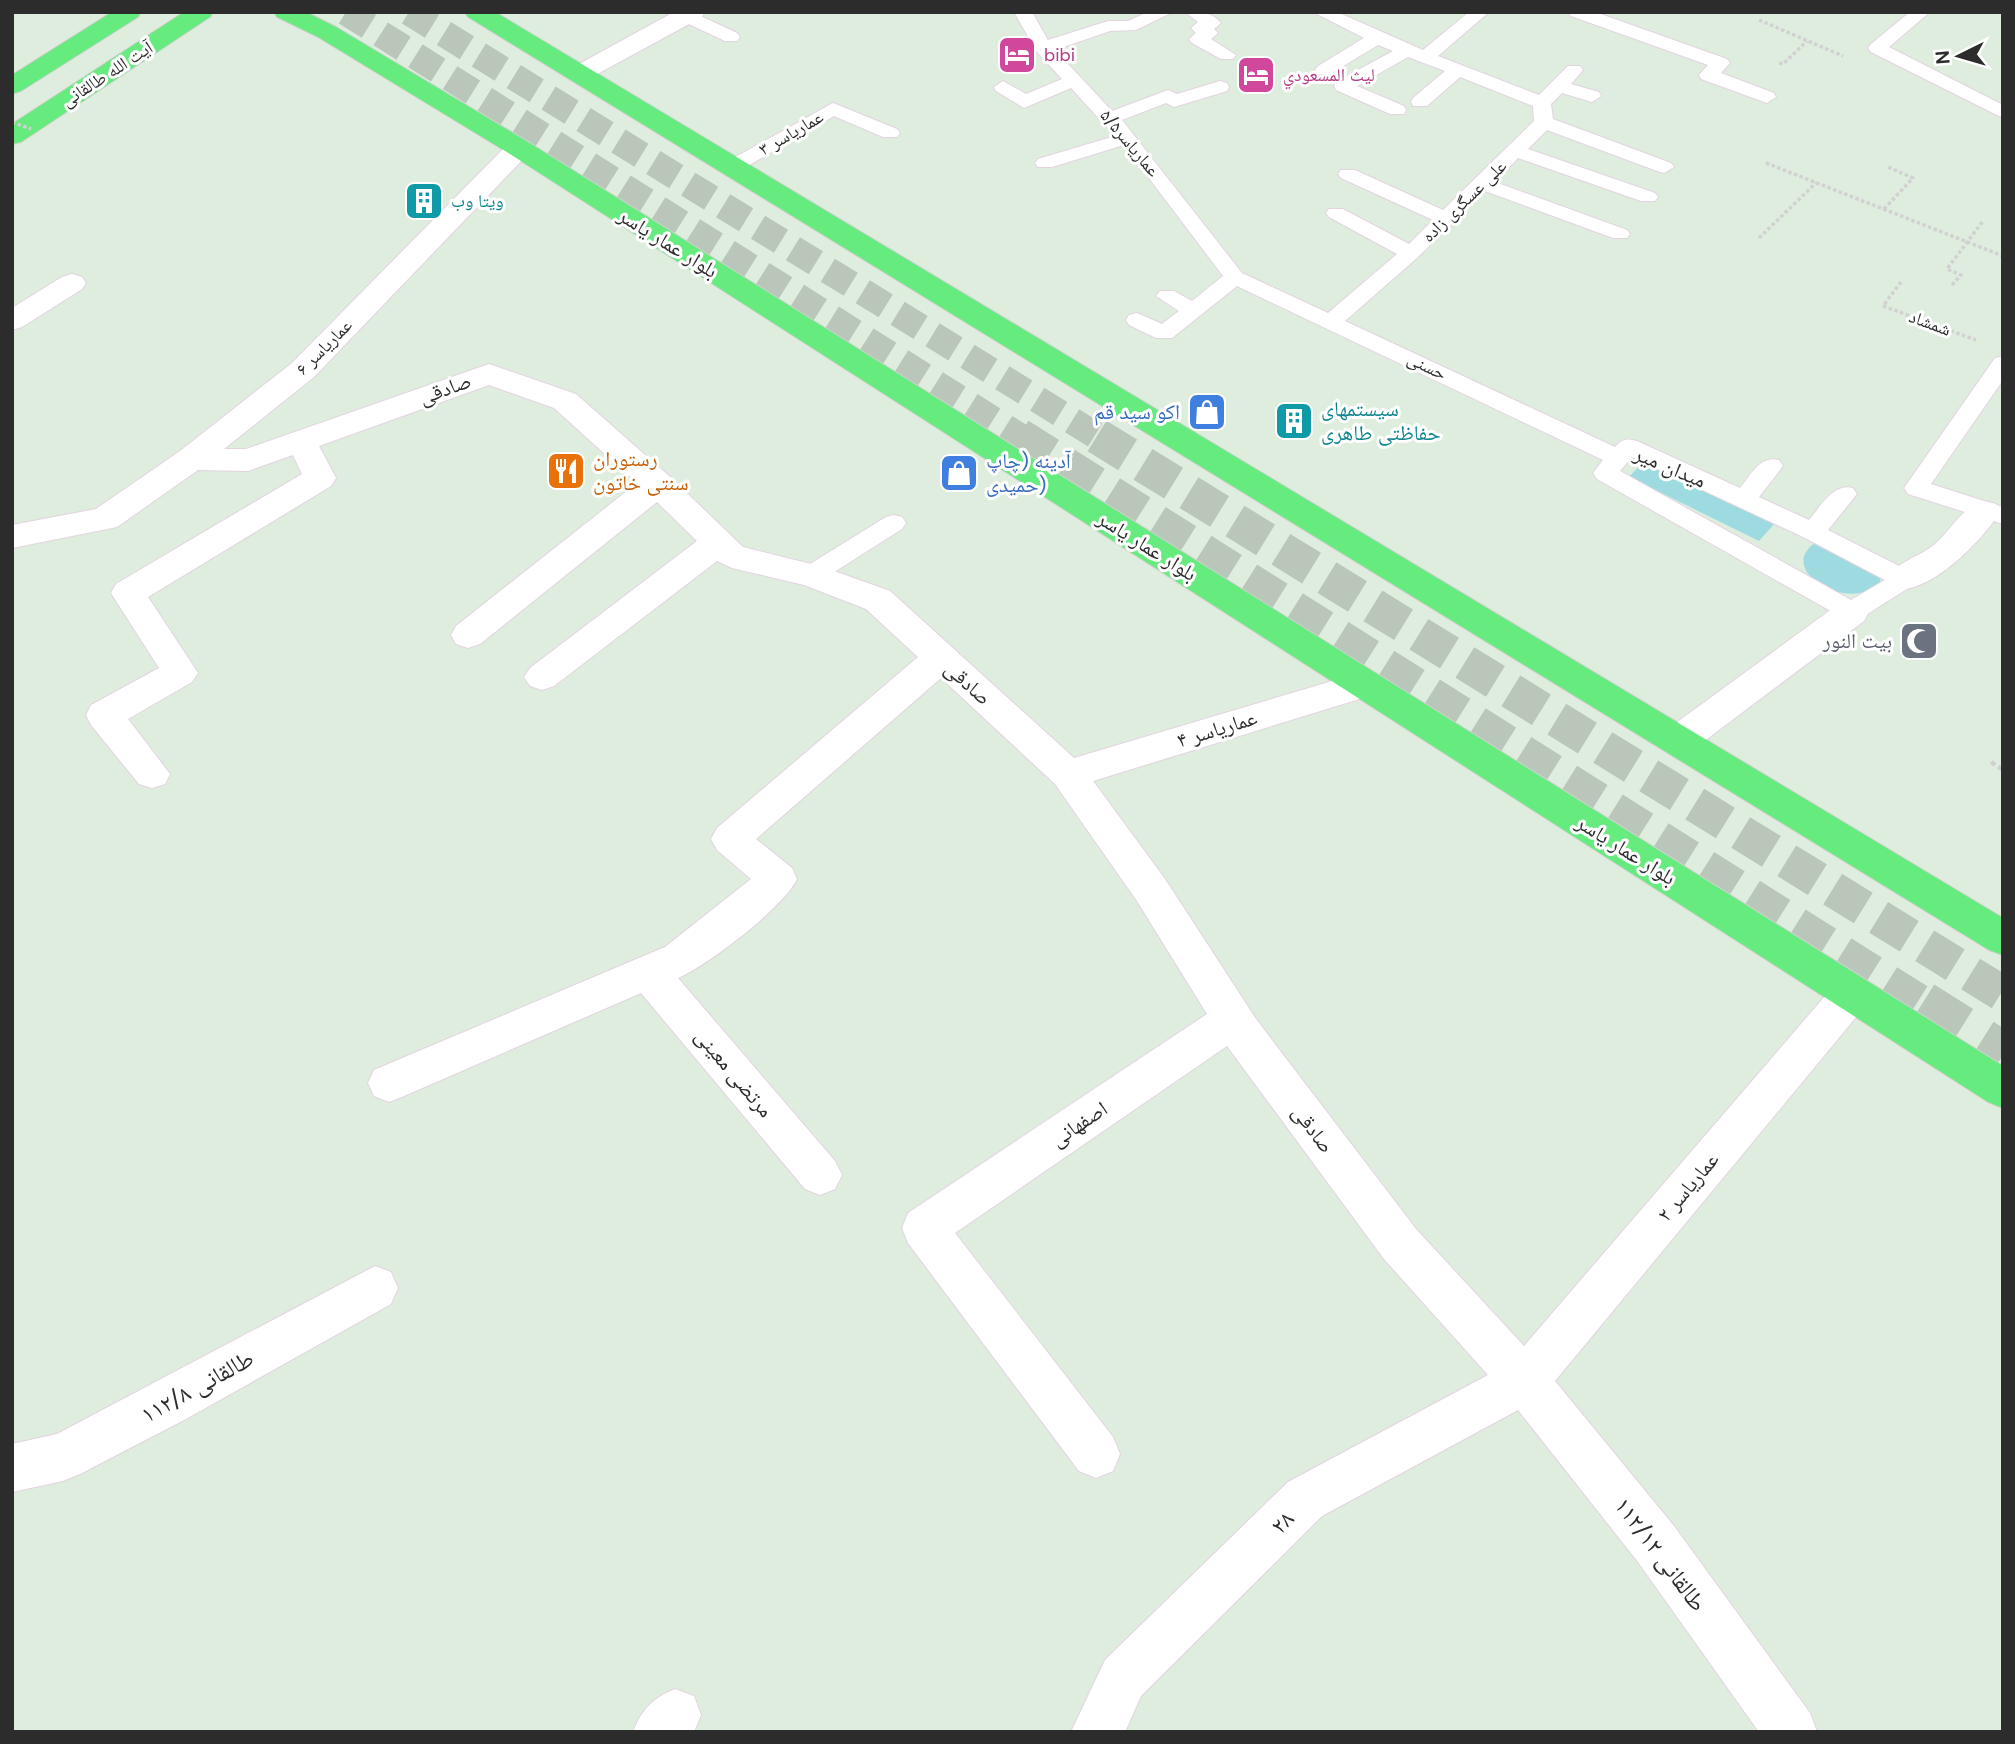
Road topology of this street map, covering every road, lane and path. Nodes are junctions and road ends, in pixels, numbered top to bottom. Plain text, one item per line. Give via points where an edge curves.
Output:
1 (130, 12) edge
2 (201, 12) edge
3 (286, 12) edge
4 (477, 12) edge
5 (1023, 12) edge
6 (1164, 12) edge
7 (1194, 12) edge
8 (1322, 12) edge
9 (1480, 12) edge
10 (1577, 12) edge
11 (1921, 12) edge
12 (690, 14) edge
13 (1759, 20) dead end
14 (327, 22) edge
15 (731, 37) dead end
16 (1377, 38) junction
17 (1807, 41) junction
18 (1043, 48) junction
19 (1877, 48) junction
20 (1407, 50) junction
21 (1227, 55) dead end
22 (1426, 57) junction
23 (1770, 59) dead end
24 (1324, 70) dead end
25 (1458, 70) junction
26 (1574, 70) dead end
27 (579, 74) junction
28 (1074, 80) junction
29 (12, 86) edge
30 (1559, 86) junction
31 (1003, 87) dead end
32 (1220, 87) dead end
33 (1592, 96) dead end
34 (1767, 97) dead end
35 (1420, 102) dead end
36 (1397, 110) dead end
37 (2003, 112) edge
38 (1543, 113) junction
39 (1110, 118) junction
40 (12, 122) edge
41 (22, 133) edge
42 (890, 133) dead end
43 (1128, 138) junction
44 (519, 148) junction
45 (1516, 150) junction
46 (1045, 163) dead end
47 (1766, 163) dead end
48 (1888, 166) dead end
49 (732, 167) junction
50 (1664, 167) dead end
51 (1348, 174) dead end
52 (1480, 183) junction
53 (1816, 183) junction
54 (1648, 197) dead end
55 (1884, 209) junction
56 (1336, 214) dead end
57 (1446, 219) junction
58 (1983, 221) dead end
59 (1620, 234) dead end
60 (1759, 238) dead end
61 (1965, 241) junction
62 (1411, 253) junction
63 (2003, 256) edge
64 (1235, 276) junction
65 (1900, 282) dead end
66 (72, 283) dead end
67 (1952, 285) dead end
68 (1167, 296) dead end
69 (1193, 310) junction
70 (1137, 320) dead end
71 (12, 321) edge
72 (1332, 321) junction
73 (1978, 341) dead end
74 (2003, 363) edge
75 (301, 441) junction
76 (1618, 458) junction
77 (191, 459) junction
78 (1771, 466) dead end
79 (658, 484) junction
80 (1845, 494) dead end
81 (1744, 500) junction
82 (1993, 514) edge
83 (894, 523) dead end
84 (1813, 532) junction
85 (13, 537) edge
86 (719, 542) junction
87 (811, 575) junction
88 (1904, 579) junction
89 (1852, 612) junction
90 (468, 635) dead end
91 (941, 658) junction
92 (542, 677) dead end
93 (1366, 684) junction
94 (1678, 741) junction
95 (1991, 762) dead end
96 (2003, 770) edge
97 (152, 774) dead end
98 (1068, 774) junction
99 (2003, 938) edge
100 (649, 972) junction
101 (1852, 993) junction
102 (1233, 1019) junction
103 (389, 1083) dead end
104 (2003, 1089) edge
105 (820, 1175) dead end
106 (374, 1288) dead end
107 (1525, 1381) junction
108 (1096, 1454) dead end
109 (12, 1468) edge
110 (1097, 1732) edge
111 (1791, 1732) edge

1 - 29 main road, آیت الله طالقانی
2 - 41 main road, آیت الله طالقانی
3 - 14 main road, بلوار عمار یاسر
4 - 27 main road
5 - 18 lane, عماریاسر۵/۵
6 - 18 lane via 1130,26 1108,26
7 - 21 lane via 1212,23 1200,28 1209,33 1198,39
8 - 16 lane
9 - 22 lane
10 - 34 lane via 1721,63 1708,75
11 - 19 lane
12 - 15 lane
12 - 27 street
13 - 17 path
14 - 44 main road, بلوار عمار یاسر
16 - 20 lane
16 - 24 lane
17 - 19 path via 1859,62
17 - 23 path via 1783,64
18 - 28 lane, عماریاسر۵/۵
19 - 37 lane
20 - 22 lane
20 - 36 lane via 1343,86
22 - 25 lane
25 - 35 lane
25 - 38 lane
26 - 30 lane, علی عسگری زاده
27 - 49 main road
28 - 31 lane via 1024,102
28 - 39 lane, عماریاسر۵/۵
30 - 33 lane
30 - 38 lane, علی عسگری زاده
32 - 39 lane via 1174,101 1168,96
38 - 45 lane, علی عسگری زاده
38 - 50 lane
39 - 43 lane, عماریاسر۵/۵
40 - 41 path, bridge
42 - 49 lane, عماریاسر ۳ via 826,105
43 - 46 lane
43 - 64 lane, عماریاسر۵/۵
44 - 77 street, عماریاسر ۶ via 303,370
44 - 93 main road, بلوار عمار یاسر
45 - 52 lane, علی عسگری زاده
45 - 54 lane
47 - 53 path
48 - 55 path via 1913,178
49 - 94 main road
51 - 57 lane
52 - 57 lane, علی عسگری زاده
52 - 59 lane
53 - 55 path
53 - 60 path
55 - 61 path
56 - 62 lane
57 - 62 lane, علی عسگری زاده
58 - 61 path
61 - 63 path
61 - 67 path via 1947,269 1961,275
62 - 72 lane, علی عسگری زاده
64 - 69 lane
64 - 72 lane, حسنی
65 - 73 path, شمشاد via 1883,306
66 - 71 street
68 - 69 lane
69 - 70 lane via 1164,333
72 - 76 lane, حسنی
74 - 82 lane via 1916,488
75 - 77 street, صادقی via 248,460
75 - 79 street, صادقی via 489,374 565,401
75 - 97 street via 320,478 128,593 180,673 104,715
76 - 81 lane, میدان میر via 1629,446
76 - 89 lane, میدان میر via 1605,473
77 - 85 street, عماریاسر ۶ via 105,519
78 - 81 lane
79 - 86 street, صادقی
79 - 90 street
80 - 84 lane
81 - 84 lane, میدان میر
82 - 88 street via 1946,553
83 - 87 lane
84 - 88 lane, میدان میر
86 - 87 street, صادقی via 732,556
86 - 92 street
87 - 91 street, صادقی via 878,600
88 - 89 lane
89 - 94 street
91 - 98 street, صادقی
91 - 100 street via 730,839 778,879 679,959
93 - 98 street, عماریاسر ۴
93 - 101 main road, بلوار عمار یاسر
94 - 99 main road
95 - 96 path
98 - 102 street, صادقی via 1151,890
100 - 103 street
100 - 105 street, مرتضی معینی
101 - 104 main road, بلوار عمار یاسر
101 - 107 street, عماریاسر ۲
102 - 107 street, صادقی via 1400,1244
102 - 108 street, اصفهانی via 924,1228
106 - 109 street, طالقانی ۱۱۲/۸ via 63,1457
107 - 110 street, ۲۸ via 1305,1499 1123,1678
107 - 111 street, طالقانی ۱۱۲/۱۲ via 1656,1544

